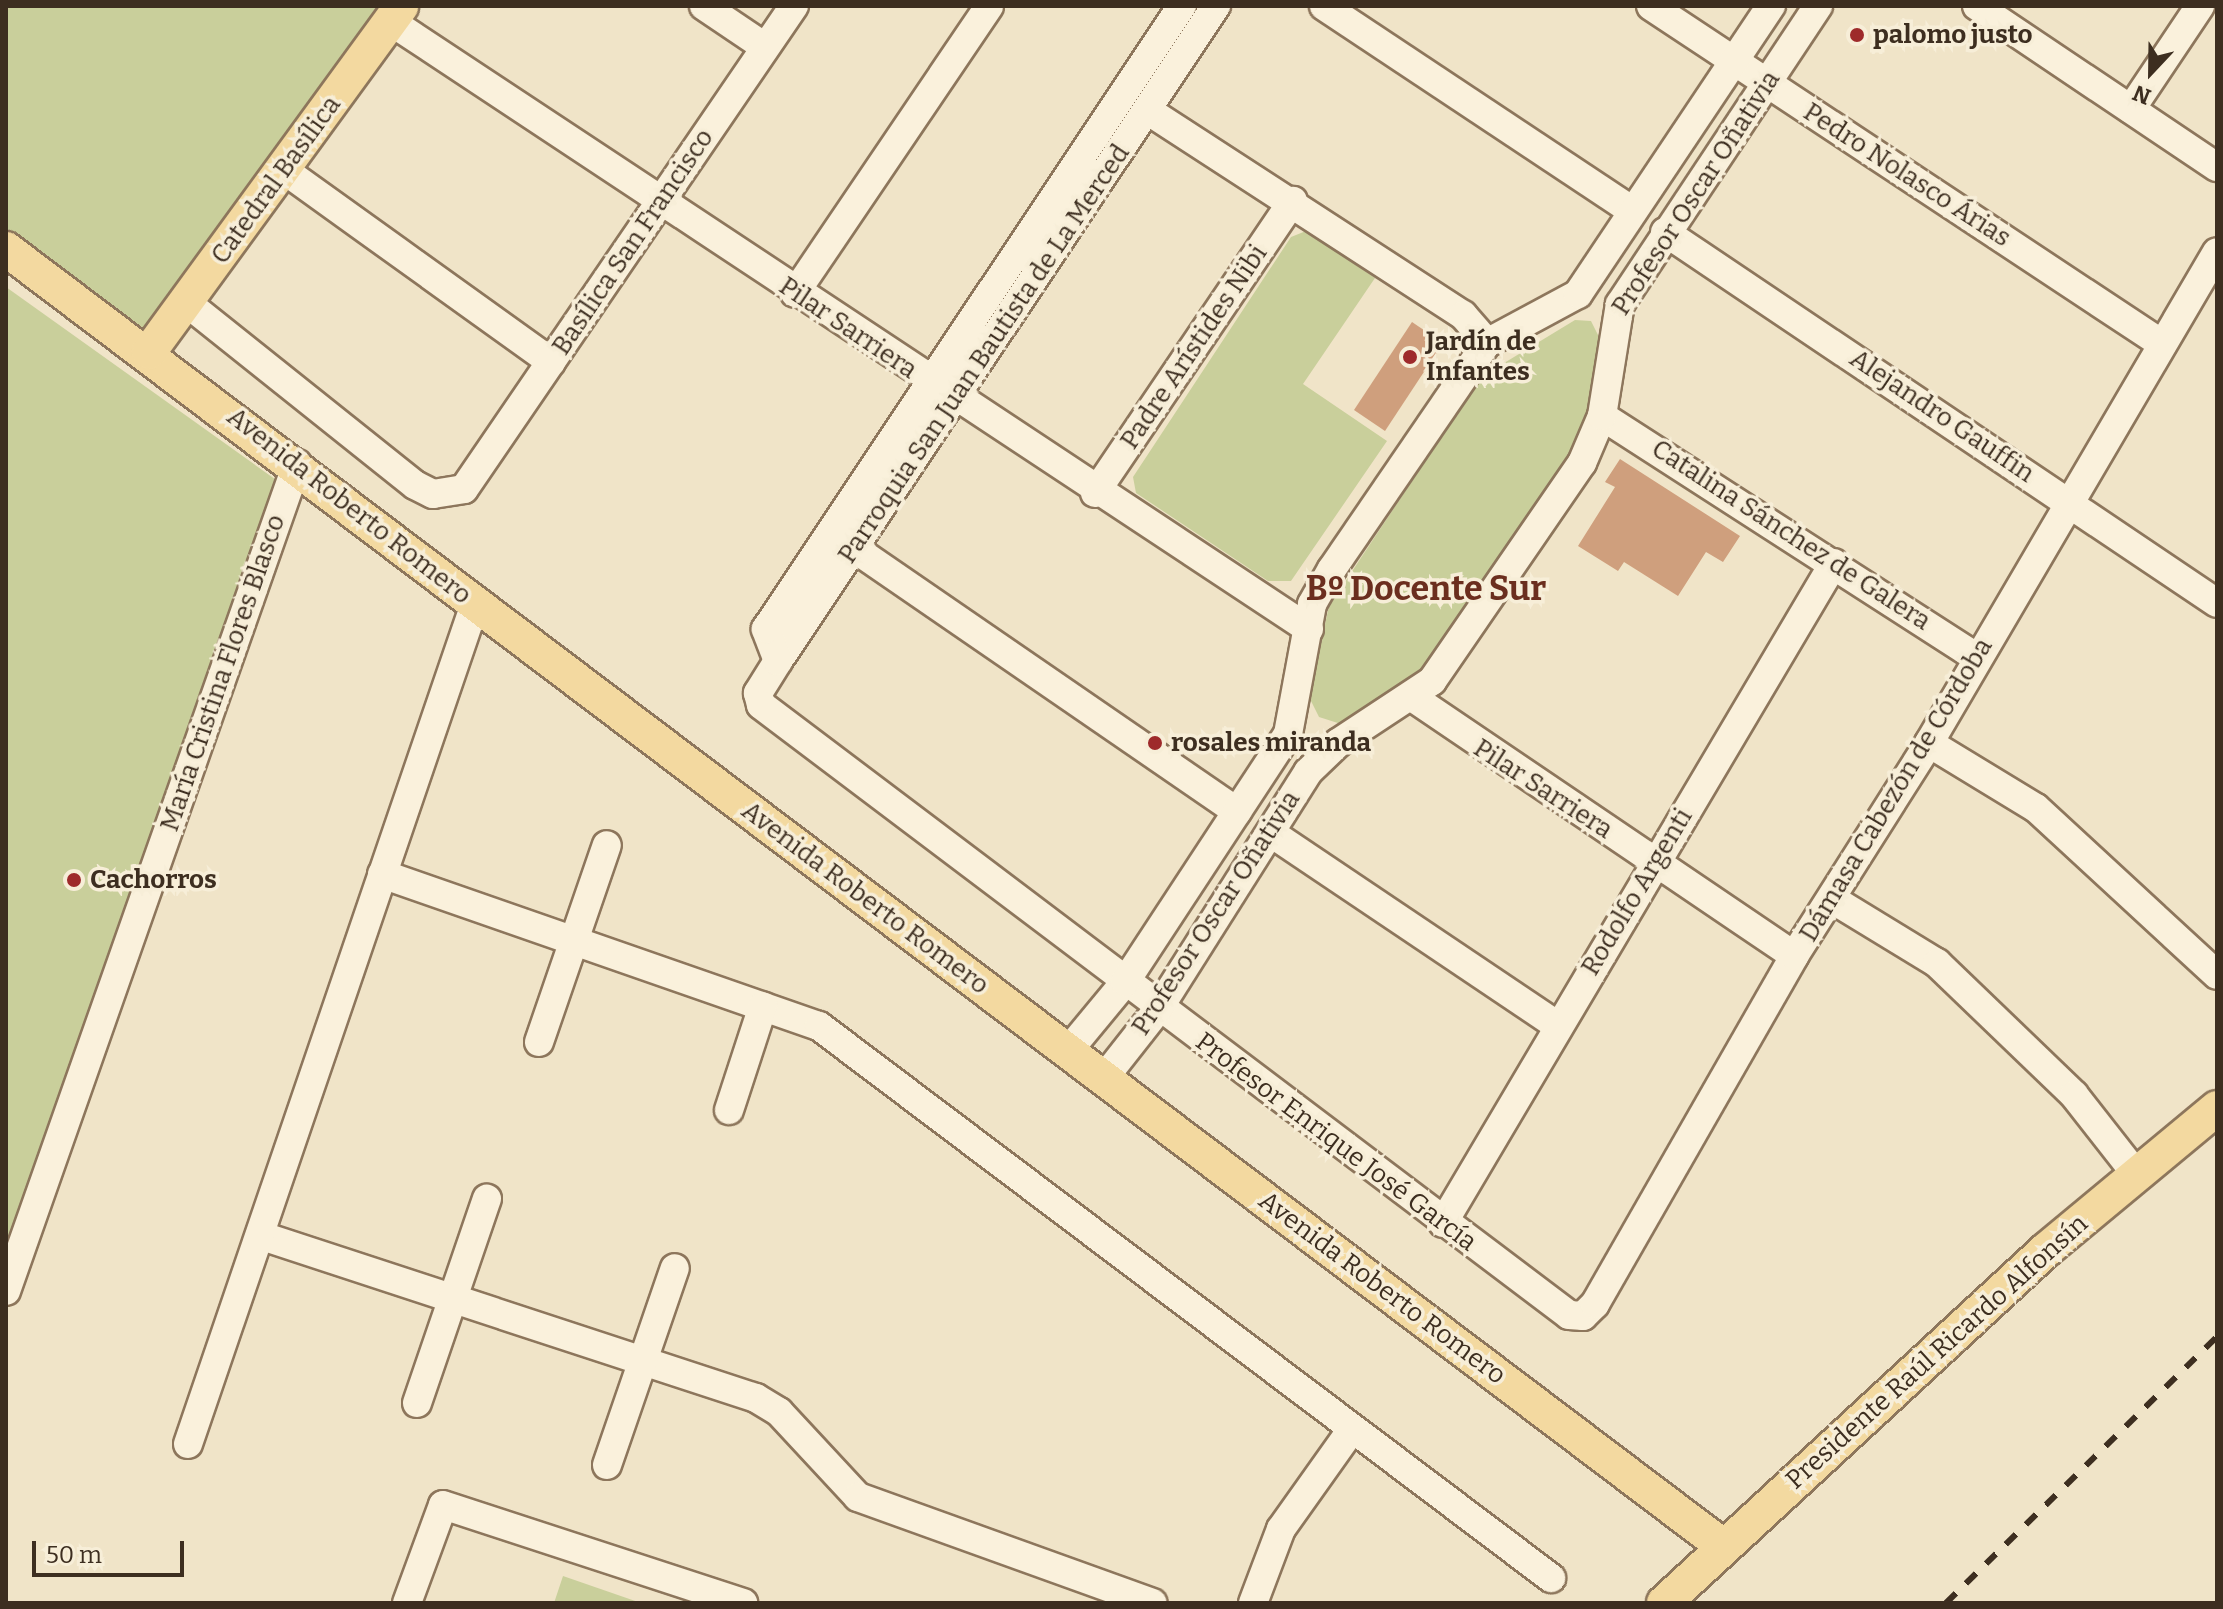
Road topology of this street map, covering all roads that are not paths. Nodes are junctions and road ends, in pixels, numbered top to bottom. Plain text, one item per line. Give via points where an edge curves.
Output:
1 (704, 6) edge
2 (794, 6) edge
3 (989, 6) edge
4 (1182, 6) edge
5 (1216, 6) edge
6 (1324, 6) edge
7 (1651, 6) edge
8 (1771, 6) edge
9 (1818, 6) edge
10 (1977, 6) edge
11 (2200, 6) edge
12 (395, 13) edge
13 (2009, 15) edge
14 (765, 47) junction
15 (1734, 62) junction
16 (1767, 82) junction
17 (2131, 109) junction
18 (1147, 110) junction
19 (2217, 167) edge
20 (284, 170) junction
21 (1293, 201) junction
22 (661, 202) junction
23 (1632, 211) junction
24 (1665, 232) junction
25 (6, 249) edge
26 (2217, 252) edge
27 (795, 293) junction
28 (1578, 294) junction
29 (187, 303) junction
30 (1613, 318) junction
31 (1487, 343) junction
32 (2162, 344) junction
33 (149, 352) junction
34 (551, 362) junction
35 (941, 391) junction
36 (1602, 416) junction
37 (297, 464) junction
38 (1095, 493) junction
39 (2068, 500) junction
40 (831, 532) junction
41 (854, 549) junction
42 (1834, 563) junction
43 (2217, 603) edge
44 (475, 604) junction
45 (1309, 629) junction
46 (1977, 658) junction
47 (778, 661) junction
48 (1415, 699) junction
49 (761, 705) joint
50 (1288, 734) junction
51 (1929, 743) junction
52 (1323, 754) junction
53 (1237, 812) junction
54 (1271, 833) junction
55 (607, 845) dead end
56 (1654, 863) junction
57 (382, 874) junction
58 (1832, 899) junction
59 (574, 940) junction
60 (1794, 956) junction
61 (2217, 975) edge
62 (1125, 982) junction
63 (763, 1006) junction
64 (1159, 1008) junction
65 (1558, 1026) junction
66 (539, 1042) dead end
67 (1068, 1051) junction
68 (1104, 1078) junction
69 (2217, 1108) edge
70 (729, 1110) dead end
71 (2136, 1174) junction
72 (487, 1199) dead end
73 (1443, 1223) junction
74 (262, 1236) junction
75 (675, 1268) dead end
76 (6, 1291) edge
77 (453, 1299) junction
78 (1569, 1315) joint
79 (643, 1361) junction
80 (417, 1403) dead end
81 (1352, 1429) junction
82 (188, 1444) dead end
83 (607, 1465) dead end
84 (1724, 1547) junction
85 (1551, 1578) dead end
86 (407, 1603) edge
87 (743, 1603) edge
88 (1153, 1603) edge
89 (1253, 1603) edge
90 (1664, 1603) edge

1 - 14 street
2 - 14 street, Basílica San Francisco
3 - 27 street
4 - 35 street
5 - 18 street, Parroquia San Juan Bautista de La Merced
6 - 23 street
7 - 15 street, Pedro Nolasco Árias
8 - 15 street, Profesor Oscar Oñativia
9 - 16 street, Profesor Oscar Oñativia
10 - 13 street
11 - 17 street
12 - 20 main road, Catedral Basílica
12 - 22 street, Pilar Sarriera
13 - 17 street
14 - 22 street, Basílica San Francisco
15 - 16 street, Pedro Nolasco Árias
15 - 23 street, Profesor Oscar Oñativia
16 - 24 street, Profesor Oscar Oñativia
16 - 32 street, Pedro Nolasco Árias
17 - 19 street
18 - 21 street
18 - 35 street, Parroquia San Juan Bautista de La Merced
20 - 29 main road, Catedral Basílica
20 - 34 street
21 - 31 street via 1463,315
21 - 38 street, Padre Arístides Nibi
22 - 27 street, Pilar Sarriera
22 - 34 street, Basílica San Francisco
23 - 28 street, Profesor Oscar Oñativia
24 - 30 street, Profesor Oscar Oñativia
24 - 39 street, Alejandro Gauffin
25 - 33 main road, Avenida Roberto Romero
26 - 32 street, Dámasa Cabezón de Córdoba
27 - 35 street, Pilar Sarriera
28 - 30 street
28 - 31 street, Profesor Oscar Oñativia
29 - 33 main road, Catedral Basílica
29 - 34 street, Basílica San Francisco via 415,485 451,493 474,480
30 - 36 street, Profesor Oscar Oñativia
31 - 45 street, Profesor Oscar Oñativia via 1332,569 1312,604
32 - 39 street, Dámasa Cabezón de Córdoba
33 - 37 main road, Avenida Roberto Romero
35 - 38 street, Pilar Sarriera
35 - 40 street
35 - 41 street, Parroquia San Juan Bautista de La Merced
36 - 42 street, Catalina Sánchez de Galera
36 - 48 street, Profesor Oscar Oñativia via 1582,463
37 - 44 main road, Avenida Roberto Romero
37 - 76 street, María Cristina Flores Blasco
38 - 45 street, Pilar Sarriera
39 - 43 street, Alejandro Gauffin
39 - 46 street, Dámasa Cabezón de Córdoba
40 - 41 street
40 - 47 street via 766,629
41 - 47 street, Parroquia San Juan Bautista de La Merced
41 - 53 street
42 - 46 street, Catalina Sánchez de Galera
42 - 56 street, Rodolfo Argenti
44 - 57 street
44 - 67 main road, Avenida Roberto Romero
45 - 50 street, Profesor Oscar Oñativia
46 - 51 street, Dámasa Cabezón de Córdoba
47 - 49 street, Parroquia San Juan Bautista de La Merced via 758,693
48 - 52 street, Profesor Oscar Oñativia
48 - 56 street, Pilar Sarriera
49 - 62 street, Profesor Enrique José García
50 - 52 street via 1306,751
50 - 53 street, Profesor Oscar Oñativia
51 - 58 street, Dámasa Cabezón de Córdoba
51 - 61 street via 2036,808
52 - 54 street, Profesor Oscar Oñativia
53 - 62 street, Profesor Oscar Oñativia
54 - 64 street, Profesor Oscar Oñativia
54 - 65 street
55 - 59 street
56 - 60 street, Pilar Sarriera
56 - 65 street, Rodolfo Argenti
57 - 59 street
57 - 74 street
58 - 60 street, Dámasa Cabezón de Córdoba
58 - 71 street via 1937,963 2057,1076
59 - 63 street
59 - 66 street
60 - 78 street, Dámasa Cabezón de Córdoba via 1595,1304 1583,1316
62 - 64 street, Profesor Enrique José García
62 - 67 street, Profesor Oscar Oñativia
63 - 70 street
63 - 81 street via 819,1026 851,1048
64 - 68 street, Profesor Oscar Oñativia
64 - 73 street, Profesor Enrique José García
65 - 73 street, Rodolfo Argenti
67 - 68 main road, Avenida Roberto Romero
68 - 84 main road, Avenida Roberto Romero
69 - 71 main road, Presidente Raúl Ricardo Alfonsín
71 - 84 main road, Presidente Raúl Ricardo Alfonsín
72 - 77 street
73 - 78 street, Profesor Enrique José García
74 - 77 street
74 - 82 street
75 - 79 street
77 - 79 street
77 - 80 street
79 - 83 street
79 - 88 street via 779,1412 858,1497
81 - 85 street
81 - 89 street via 1281,1529
84 - 90 main road, Presidente Raúl Ricardo Alfonsín
86 - 87 street via 443,1505

